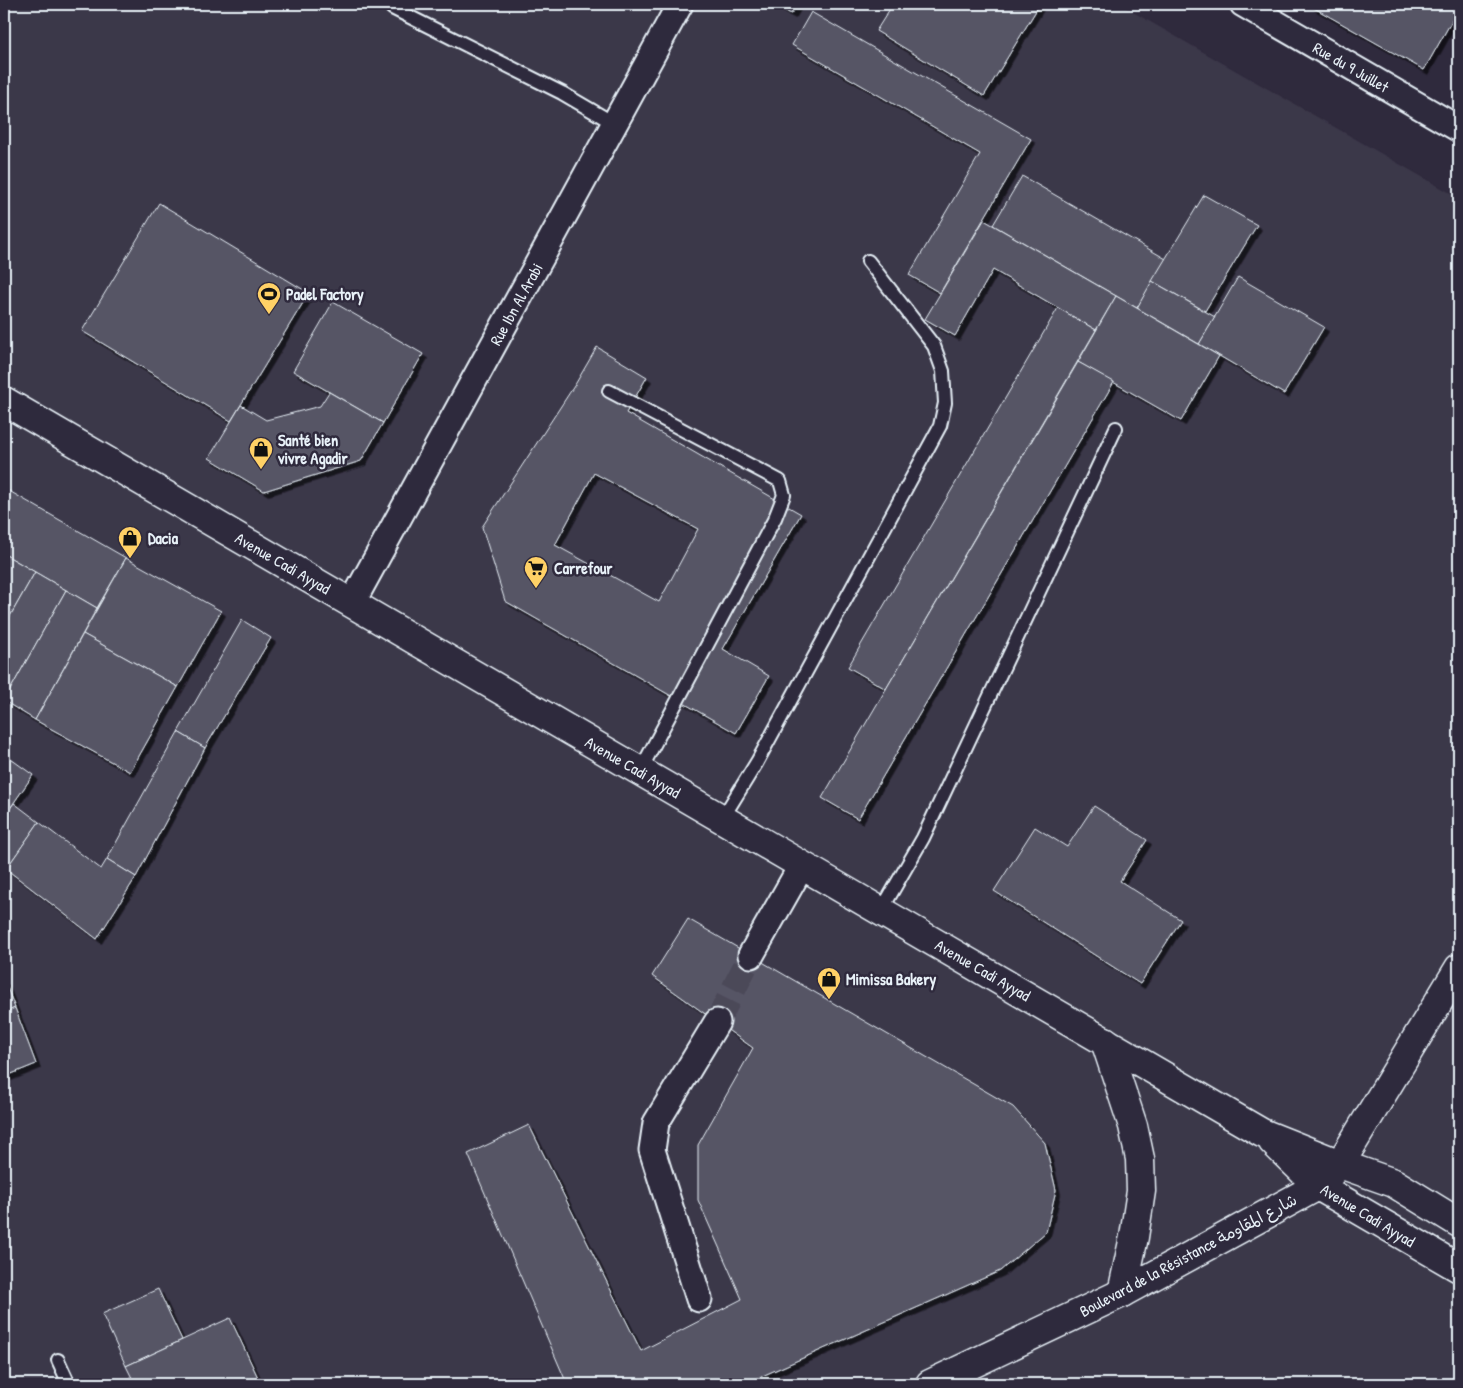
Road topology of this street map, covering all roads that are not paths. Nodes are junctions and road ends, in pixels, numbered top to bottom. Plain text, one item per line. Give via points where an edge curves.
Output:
1 (680, 4) edge
2 (1243, 4) edge
3 (392, 8) dead end
4 (615, 124) junction
5 (1459, 129) edge
6 (868, 261) dead end
7 (609, 391) dead end
8 (4, 401) edge
9 (1116, 428) dead end
10 (352, 603) junction
11 (640, 771) junction
12 (722, 819) junction
13 (802, 865) junction
14 (881, 911) junction
15 (751, 955) tunnel mouth
16 (1459, 968) edge
17 (717, 1022) tunnel mouth
18 (1105, 1041) junction
19 (1262, 1132) junction
20 (1340, 1164) junction
21 (1318, 1186) junction
22 (1459, 1223) edge
23 (1459, 1268) edge
24 (1122, 1293) junction
25 (699, 1299) dead end
26 (58, 1360) dead end
27 (69, 1384) edge
28 (930, 1384) edge

1 - 4 street, Rue Ibn Al Arabi
2 - 5 street, Rue du 9 Juillet
3 - 4 lane via 562,93
4 - 10 street, Rue Ibn Al Arabi
6 - 12 lane via 934,346 943,372 945,403 940,426 757,762
7 - 11 lane via 780,481 784,495 775,518
8 - 10 main road, Avenue Cadi Ayyad
9 - 14 lane via 923,838
10 - 11 main road, Avenue Cadi Ayyad
11 - 12 main road, Avenue Cadi Ayyad
12 - 13 main road, Avenue Cadi Ayyad
13 - 14 main road, Avenue Cadi Ayyad
13 - 15 street
14 - 18 main road, Avenue Cadi Ayyad
16 - 20 main road, Boulevard de la Résistance شارع المقاومة
17 - 25 street via 656,1123 652,1150
18 - 19 main road, Avenue Cadi Ayyad
18 - 24 main road via 1133,1126 1140,1159 1141,1192
19 - 20 main road, Avenue Cadi Ayyad
19 - 21 main road, Avenue Cadi Ayyad
20 - 21 main road, Boulevard de la Résistance شارع المقاومة
20 - 22 main road, Avenue Cadi Ayyad via 1394,1183
21 - 23 main road, Avenue Cadi Ayyad
21 - 24 main road, Boulevard de la Résistance شارع المقاومة
24 - 28 main road, Boulevard de la Résistance شارع المقاومة
26 - 27 lane

